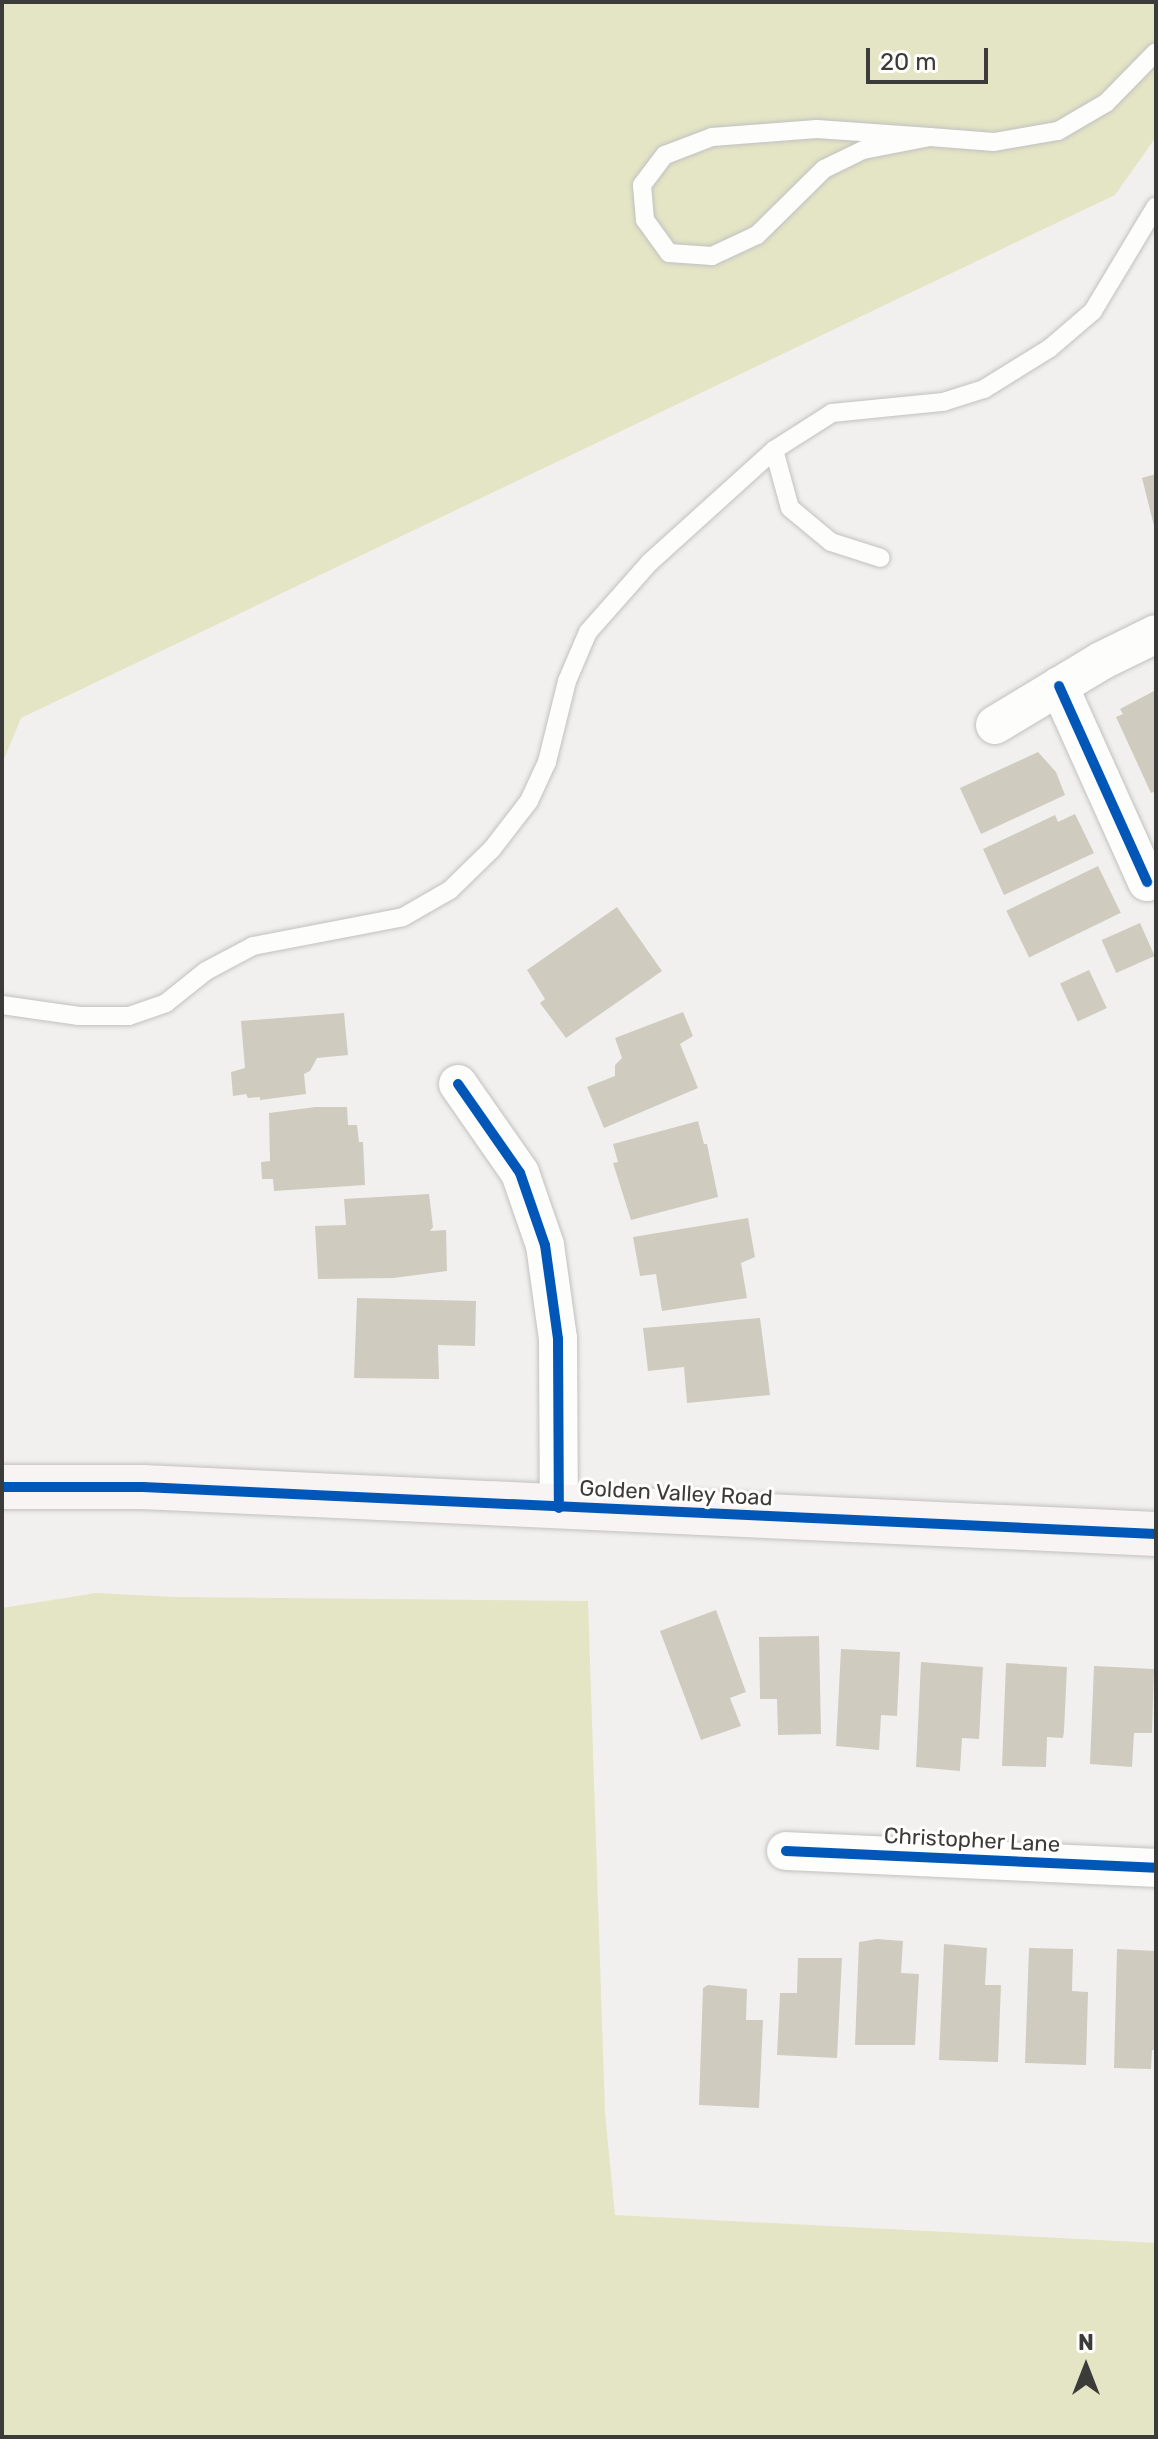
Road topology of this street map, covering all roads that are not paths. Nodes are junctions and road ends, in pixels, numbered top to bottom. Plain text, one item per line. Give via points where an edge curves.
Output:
1 (1156, 52) edge
2 (930, 137) junction
3 (1156, 206) edge
4 (774, 450) junction
5 (881, 558) dead end
6 (1156, 634) edge
7 (1059, 686) junction
8 (995, 725) dead end
9 (1147, 882) dead end
10 (2, 1005) edge
11 (458, 1084) dead end
12 (2, 1487) edge
13 (559, 1508) junction
14 (1156, 1534) edge
15 (786, 1851) dead end
16 (1156, 1868) edge

1 - 2 lane via 1106,103 1058,131 994,142
2 - 2 lane via 817,129 712,137 665,155 642,185 645,220 669,253 712,256 757,235 824,169 863,150
3 - 4 lane via 1093,311 1050,348 984,389 943,402 832,413
4 - 5 lane via 790,508 831,542
4 - 10 lane via 649,563 588,632 567,681 547,762 529,801 492,849 450,890 403,917 253,946 206,971 166,1003 129,1016 79,1016
6 - 7 street
7 - 8 street
7 - 9 street
11 - 13 street via 520,1173 545,1245 558,1339
12 - 13 main road, Golden Valley Road via 143,1487
13 - 14 main road, Golden Valley Road
15 - 16 street, Christopher Lane

